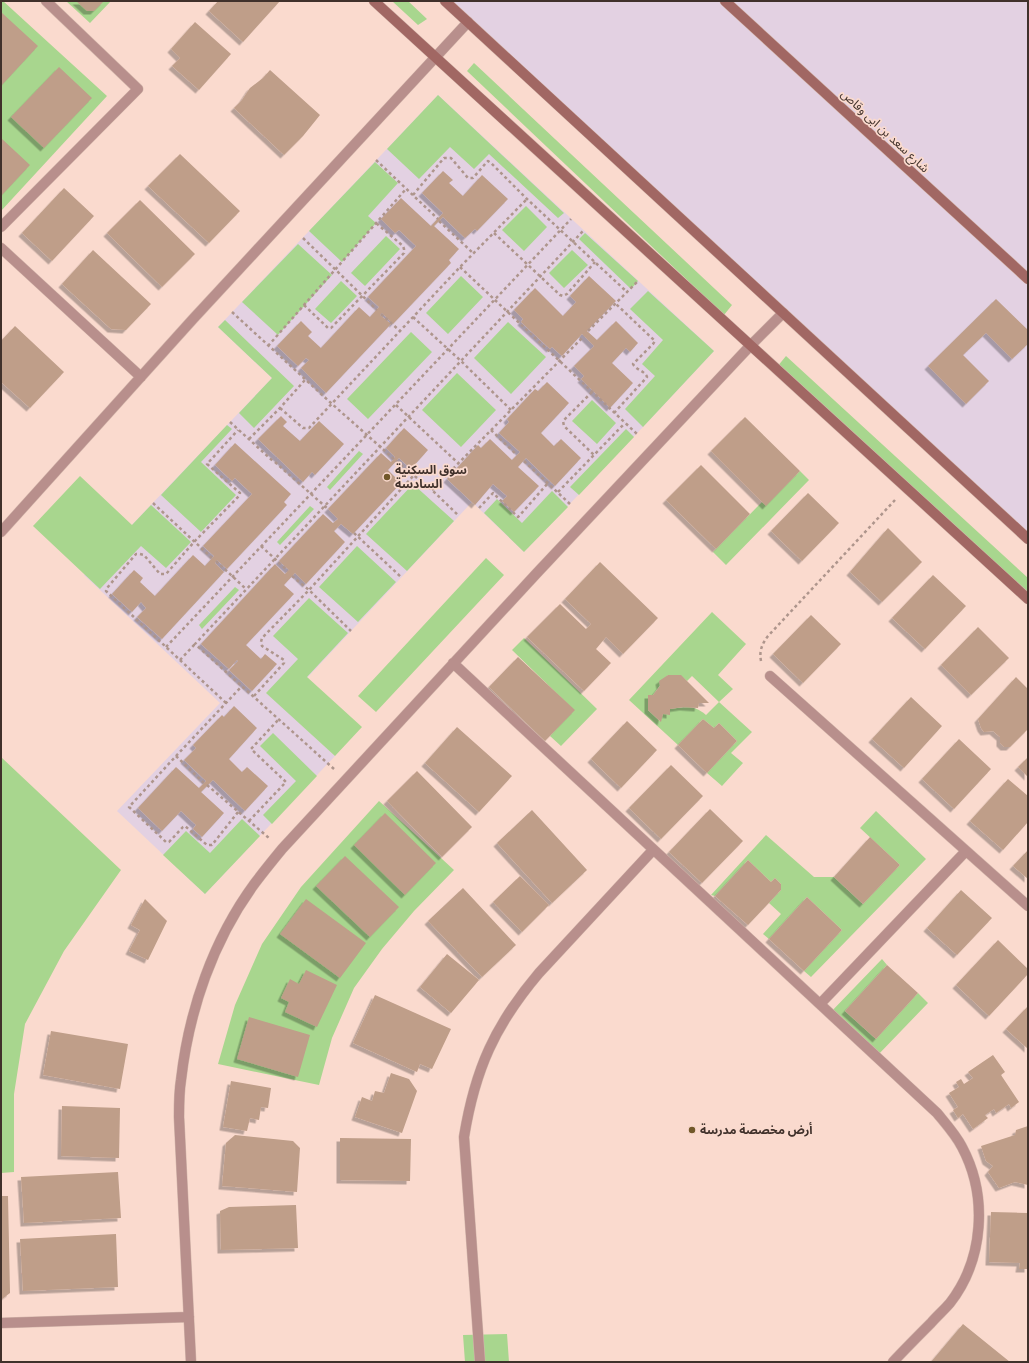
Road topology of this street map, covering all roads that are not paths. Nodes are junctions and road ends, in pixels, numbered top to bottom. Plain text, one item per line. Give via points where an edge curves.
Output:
1 (46, 1) edge
2 (374, 1) edge
3 (445, 1) edge
4 (725, 1) edge
5 (468, 22) junction
6 (435, 57) junction
7 (1, 227) edge
8 (1, 248) edge
9 (1028, 279) edge
10 (783, 313) junction
11 (750, 346) junction
12 (141, 377) junction
13 (1, 532) edge
14 (1028, 539) edge
15 (1028, 599) edge
16 (453, 663) junction
17 (770, 676) road end
18 (653, 850) junction
19 (966, 851) junction
20 (1028, 906) edge
21 (820, 1004) junction
22 (189, 1317) junction
23 (1, 1324) edge
24 (191, 1362) edge
25 (480, 1362) edge
26 (892, 1362) edge

1 - 7 street via 138,89
2 - 6 street
3 - 5 street
4 - 9 street, شارع سعد بن ابى وقاص
5 - 6 street
5 - 10 street
6 - 11 street
6 - 12 street
8 - 12 street
10 - 11 street
10 - 14 street
11 - 15 street
11 - 16 street
12 - 13 street
16 - 18 street
16 - 22 street via 282,849 234,916 218,947 194,1013 180,1082 179,1117
17 - 19 street
18 - 21 street
18 - 25 street via 523,992 495,1035 475,1085 464,1137
19 - 20 street
19 - 21 street
21 - 26 street via 951,1129 971,1166 977,1186 979,1228 970,1267 949,1303
22 - 23 street
22 - 24 street

